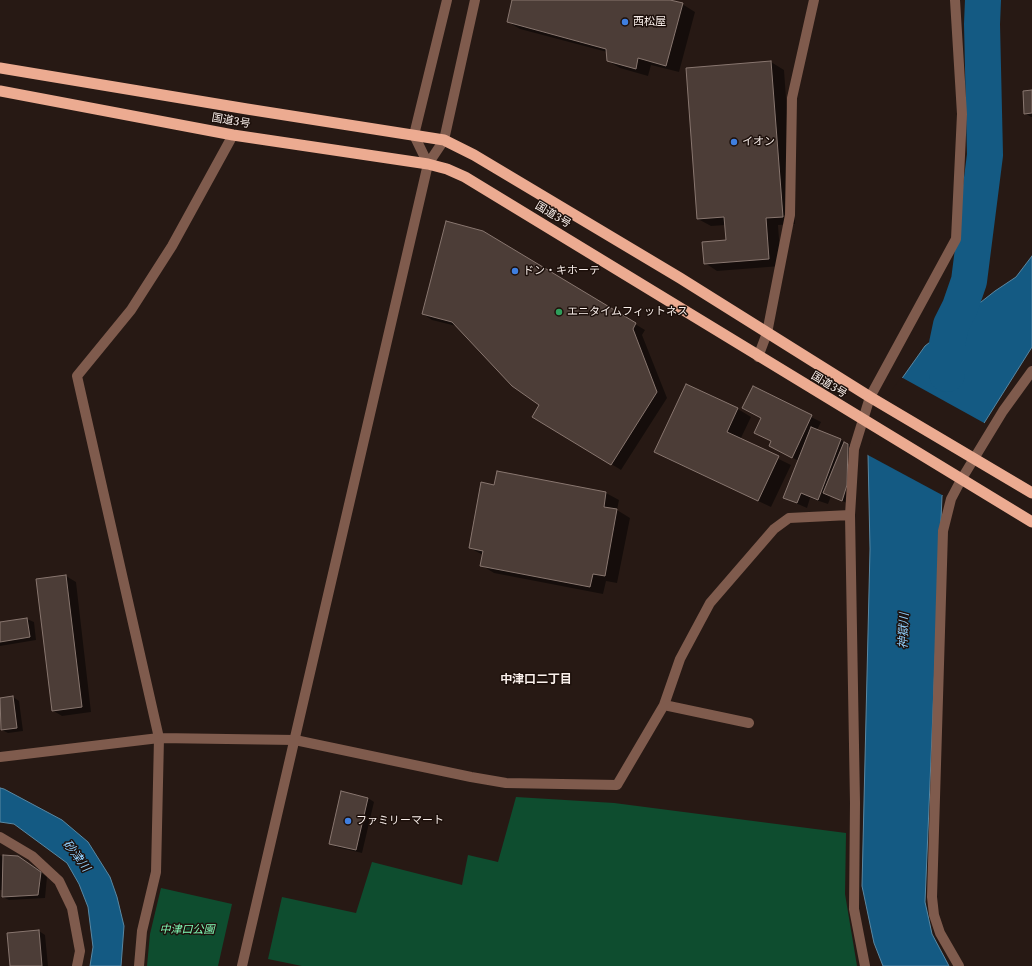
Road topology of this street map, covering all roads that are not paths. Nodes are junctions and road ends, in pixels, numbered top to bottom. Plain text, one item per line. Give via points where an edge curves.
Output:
1 (447, 0) edge
2 (475, 0) edge
3 (814, 0) edge
4 (956, 0) edge
5 (0, 68) edge
6 (0, 91) edge
7 (232, 135) junction
8 (414, 135) junction
9 (444, 140) junction
10 (428, 164) junction
11 (767, 333) junction
12 (758, 357) junction
13 (1032, 372) edge
14 (874, 399) junction
15 (866, 422) junction
16 (970, 456) junction
17 (957, 478) junction
18 (1032, 493) edge
19 (850, 515) junction
20 (1032, 522) edge
21 (664, 705) junction
22 (749, 723) dead end
23 (159, 738) junction
24 (295, 740) junction
25 (0, 757) edge
26 (0, 837) edge
27 (78, 966) edge
28 (139, 966) edge
29 (242, 966) edge
30 (865, 966) edge
31 (959, 966) edge

1 - 8 street
2 - 9 street
3 - 11 street via 792,98 790,215
4 - 14 street via 962,114 956,239
5 - 8 highway, 国道3号
6 - 7 highway, 国道3号
7 - 10 highway, 国道3号
7 - 23 street via 172,246 131,310 77,376
8 - 9 highway, 国道3号
8 - 10 street
9 - 10 street
9 - 11 highway, 国道3号 via 474,155 680,278
10 - 12 highway, 国道3号 via 465,177
10 - 24 street
11 - 12 street
11 - 14 highway, 国道3号
12 - 15 highway, 国道3号
13 - 16 street
14 - 15 street
14 - 16 highway, 国道3号
15 - 17 highway, 国道3号
15 - 19 street via 854,449
16 - 17 street
16 - 18 highway, 国道3号
17 - 20 highway, 国道3号
17 - 31 street via 943,530 932,897 940,933
19 - 21 street via 789,518 774,529 710,603 680,659
19 - 30 street via 855,803 854,909
21 - 22 street
21 - 24 street via 616,785 506,782
23 - 24 street
23 - 25 street
23 - 28 street via 156,872 142,931
24 - 29 street
26 - 27 street via 32,856 59,881 72,908 80,951

